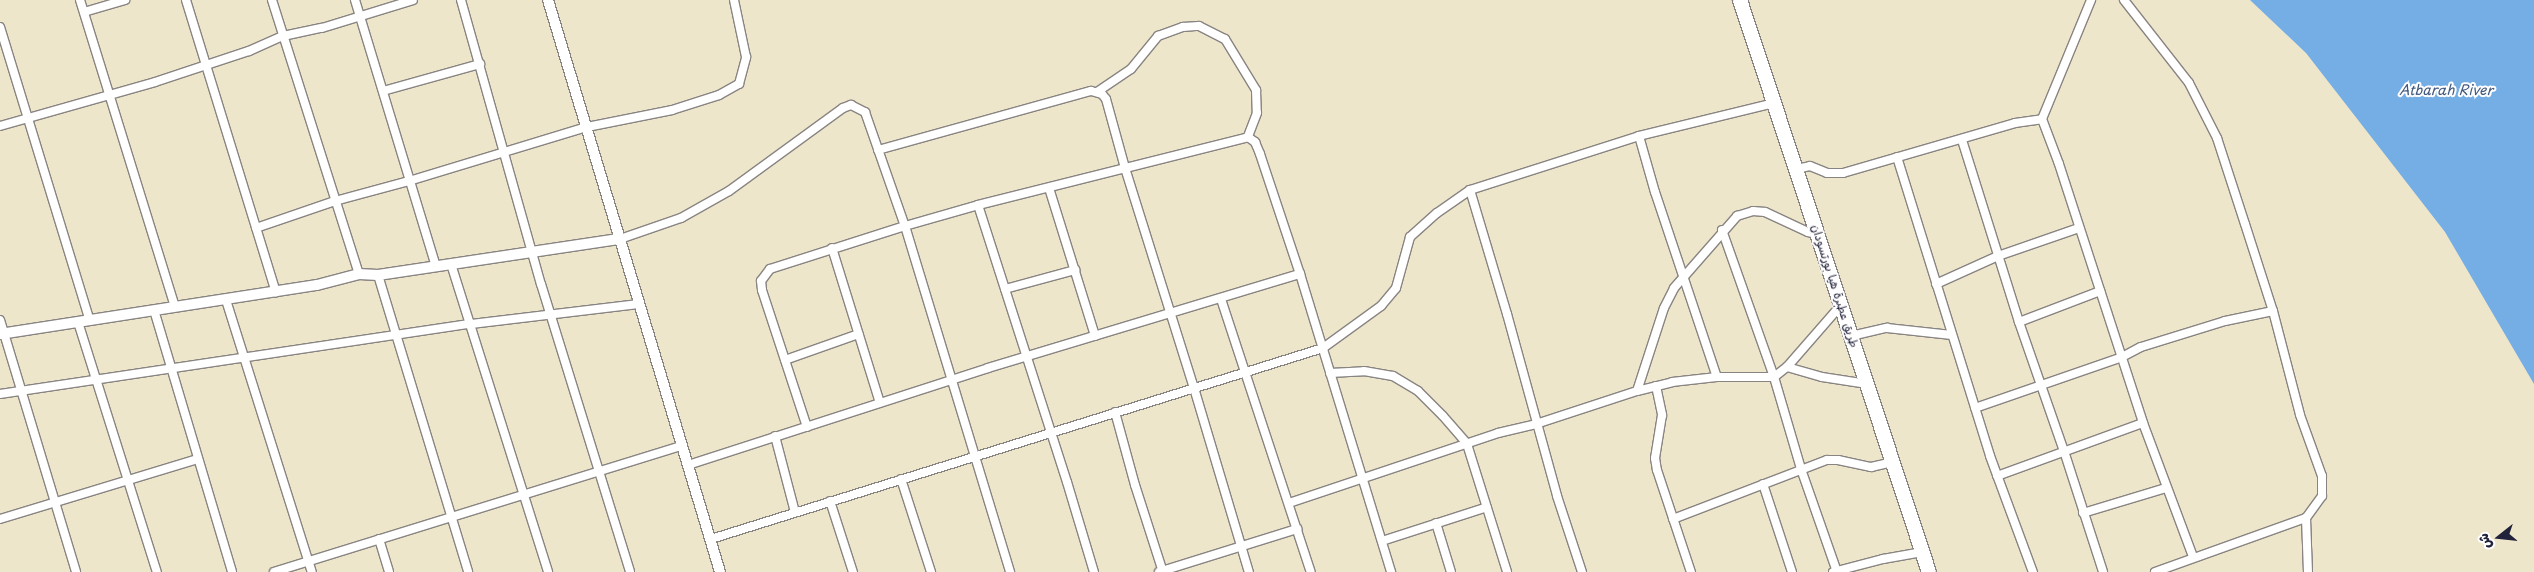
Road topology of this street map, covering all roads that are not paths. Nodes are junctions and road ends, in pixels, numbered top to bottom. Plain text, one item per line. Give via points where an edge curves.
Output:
1 (80, 0) edge
2 (125, 0) edge
3 (186, 0) edge
4 (272, 0) edge
5 (355, 0) edge
6 (413, 0) edge
7 (461, 0) edge
8 (548, 0) edge
9 (734, 0) edge
10 (1740, 0) edge
11 (2091, 0) edge
12 (2124, 0) edge
13 (84, 12) junction
14 (360, 15) junction
15 (0, 27) edge
16 (283, 36) junction
17 (480, 64) junction
18 (205, 66) junction
19 (383, 91) junction
20 (1097, 92) junction
21 (110, 95) junction
22 (1774, 103) junction
23 (28, 118) junction
24 (2042, 119) junction
25 (0, 126) edge
26 (587, 127) junction
27 (1639, 136) junction
28 (1248, 138) junction
29 (1962, 140) junction
30 (878, 150) junction
31 (505, 151) junction
32 (1897, 157) junction
33 (1124, 168) junction
34 (1796, 169) junction
35 (409, 181) junction
36 (1049, 188) junction
37 (1470, 190) junction
38 (335, 201) junction
39 (978, 205) junction
40 (905, 226) junction
41 (256, 228) junction
42 (2079, 228) junction
43 (1722, 230) junction
44 (1817, 234) junction
45 (620, 239) junction
46 (832, 248) junction
47 (532, 252) junction
48 (1998, 256) junction
49 (451, 264) junction
50 (436, 266) junction
51 (1075, 270) junction
52 (359, 274) junction
53 (1300, 274) junction
54 (1684, 274) junction
55 (378, 275) junction
56 (1936, 284) junction
57 (1005, 289) junction
58 (2100, 290) junction
59 (276, 292) junction
60 (1221, 299) junction
61 (226, 300) junction
62 (638, 304) junction
63 (1841, 305) junction
64 (175, 307) junction
65 (154, 310) junction
66 (2273, 310) junction
67 (550, 313) junction
68 (1171, 314) junction
69 (0, 320) edge
70 (90, 321) junction
71 (78, 322) junction
72 (2019, 322) junction
73 (471, 324) junction
74 (2, 333) edge
75 (859, 334) junction
76 (396, 335) junction
77 (1952, 335) junction
78 (1095, 336) junction
79 (1851, 336) junction
80 (1323, 348) junction
81 (245, 357) junction
82 (1027, 357) junction
83 (2122, 357) junction
84 (785, 360) junction
85 (1787, 368) junction
86 (170, 370) junction
87 (1245, 372) junction
88 (1330, 373) junction
89 (1774, 377) junction
90 (1717, 378) junction
91 (953, 380) junction
92 (96, 381) junction
93 (1866, 384) junction
94 (2040, 384) junction
95 (1656, 386) junction
96 (1194, 388) junction
97 (21, 391) junction
98 (1637, 391) junction
99 (0, 394) edge
100 (880, 403) junction
101 (1975, 408) junction
102 (1115, 412) junction
103 (2143, 423) junction
104 (1536, 424) junction
105 (807, 427) junction
106 (1051, 432) junction
107 (775, 436) junction
108 (1467, 444) junction
109 (682, 446) junction
110 (2064, 451) junction
111 (974, 456) junction
112 (198, 459) junction
113 (1892, 462) junction
114 (688, 465) junction
115 (1800, 469) junction
116 (599, 471) junction
117 (1997, 476) junction
118 (901, 479) junction
119 (1363, 479) junction
120 (128, 482) junction
121 (1763, 484) junction
122 (2166, 488) junction
123 (524, 496) junction
124 (830, 501) junction
125 (55, 503) junction
126 (1289, 503) junction
127 (1487, 507) junction
128 (795, 512) junction
129 (2083, 512) junction
130 (451, 518) junction
131 (2306, 518) junction
132 (1673, 519) junction
133 (0, 520) edge
134 (1436, 523) junction
135 (1298, 529) junction
136 (711, 539) junction
137 (379, 540) junction
138 (1382, 541) junction
139 (1241, 547) junction
140 (1922, 552) junction
141 (2193, 557) junction
142 (309, 560) junction
143 (76, 572) edge
144 (157, 572) edge
145 (232, 572) edge
146 (274, 572) edge
147 (312, 572) edge
148 (389, 572) edge
149 (468, 572) edge
150 (548, 572) edge
151 (630, 572) edge
152 (720, 572) edge
153 (853, 572) edge
154 (931, 572) edge
155 (1010, 572) edge
156 (1094, 572) edge
157 (1162, 572) edge
158 (1249, 572) edge
159 (1311, 572) edge
160 (1392, 572) edge
161 (1451, 572) edge
162 (1507, 572) edge
163 (1582, 572) edge
164 (1691, 572) edge
165 (1792, 572) edge
166 (1836, 572) edge
167 (1929, 572) edge
168 (2033, 572) edge
169 (2103, 572) edge
170 (2155, 572) edge
171 (2308, 572) edge

1 - 13 street
2 - 13 street
3 - 18 street
4 - 16 street
5 - 14 street
6 - 14 street
7 - 17 street
8 - 26 street
9 - 26 street via 746,57 739,84 718,95 672,110
10 - 22 highway, طريق عطبرة هيا بورتسودان
11 - 24 street
12 - 66 street via 2189,83 2217,138
13 - 21 street
14 - 16 street via 322,28
14 - 19 street
15 - 23 street
16 - 18 street
16 - 38 street
17 - 19 street
17 - 31 street
18 - 21 street
18 - 41 street
19 - 35 street
20 - 28 street via 1131,69 1158,36 1183,27 1199,26 1225,39 1256,90 1257,113
20 - 30 street via 1091,91
20 - 33 street via 1106,99
21 - 23 street
21 - 64 street
22 - 27 street
22 - 34 highway, طريق عطبرة هيا بورتسودان
23 - 25 street
23 - 70 street
24 - 29 street via 2015,123
24 - 42 street
26 - 31 street
26 - 45 street
27 - 37 street
27 - 54 street
28 - 33 street
28 - 53 street via 1256,142
29 - 32 street
29 - 48 street
30 - 40 street
30 - 45 street via 865,112 852,105 843,108 715,200 681,218
31 - 35 street
31 - 47 street
32 - 34 street via 1843,173 1827,173 1810,166
32 - 56 street
33 - 36 street
33 - 68 street
34 - 44 highway, طريق عطبرة هيا بورتسودان
35 - 38 street
35 - 50 street
36 - 39 street
36 - 51 street
37 - 80 street via 1410,237 1396,288 1381,306
37 - 104 street
38 - 41 street
38 - 52 street
39 - 40 street
39 - 57 street
40 - 46 street
40 - 91 street
41 - 59 street
42 - 48 street
42 - 58 street
43 - 44 street via 1737,216 1754,211 1765,212
43 - 54 street
43 - 89 street
44 - 63 highway, طريق عطبرة هيا بورتسودان
45 - 47 street
45 - 62 street
46 - 75 street
46 - 84 street via 770,269 763,275 762,290
47 - 49 street
47 - 67 street
48 - 56 street
48 - 72 street
49 - 50 street
49 - 73 street
50 - 55 street
51 - 57 street
51 - 78 street
52 - 55 street
52 - 59 street
53 - 60 street
53 - 80 street
54 - 90 street
54 - 98 street via 1664,308
55 - 76 street
56 - 77 street
57 - 82 street
58 - 72 street
58 - 83 street
59 - 61 street
60 - 68 street
60 - 87 street
61 - 64 street
61 - 81 street
62 - 67 street
62 - 109 street
63 - 79 highway, طريق عطبرة هيا بورتسودان
63 - 85 street
64 - 65 street
65 - 70 street
65 - 86 street
66 - 83 street via 2141,347
66 - 131 street via 2300,415 2322,476 2322,496
67 - 73 street
67 - 116 street
68 - 78 street
68 - 96 street
69 - 74 street
70 - 71 street
71 - 74 street
71 - 92 street
72 - 94 street
73 - 76 street
73 - 123 street
74 - 97 street
75 - 84 street
75 - 100 street
76 - 81 street
76 - 130 street
77 - 79 street via 1886,328
77 - 101 street
78 - 82 street
79 - 93 highway, طريق عطبرة هيا بورتسودان
80 - 87 street
80 - 88 street
81 - 86 street
81 - 142 street
82 - 91 street
82 - 106 street
83 - 94 street
83 - 103 street
84 - 105 street
85 - 89 street
85 - 93 street
86 - 92 street
86 - 112 street
87 - 96 street
87 - 126 street
88 - 108 street via 1364,371 1393,376 1418,391
88 - 119 street
89 - 90 street
89 - 115 street
90 - 95 street
91 - 100 street
91 - 111 street
92 - 97 street
92 - 120 street
93 - 113 highway, طريق عطبرة هيا بورتسودان
94 - 101 street
94 - 110 street
95 - 98 street
95 - 132 street via 1662,415 1656,464
96 - 102 street
96 - 139 street
97 - 99 street
97 - 125 street
98 - 104 street
100 - 105 street
101 - 117 street
102 - 106 street
102 - 157 street
103 - 110 street
103 - 122 street
104 - 108 street
104 - 163 street
105 - 107 street
106 - 111 street
106 - 156 street
107 - 114 street
107 - 128 street
108 - 119 street
108 - 127 street
109 - 114 street
109 - 116 street
110 - 117 street
110 - 129 street
111 - 118 street
111 - 155 street
112 - 120 street
112 - 145 street
113 - 115 street via 1871,468 1827,460
113 - 140 highway, طريق عطبرة هيا بورتسودان
114 - 136 street
115 - 121 street
115 - 166 street
116 - 123 street
116 - 151 street
117 - 168 street
118 - 124 street
118 - 154 street
119 - 126 street
119 - 138 street
120 - 125 street
120 - 144 street
121 - 132 street
121 - 165 street
122 - 129 street
122 - 141 street
123 - 130 street
123 - 150 street
124 - 128 street
124 - 153 street
125 - 133 street
125 - 143 street
126 - 135 street
127 - 134 street
127 - 162 street
128 - 136 street
129 - 169 street
130 - 137 street
130 - 149 street
131 - 141 street
131 - 171 street
132 - 164 street
134 - 138 street
134 - 161 street
135 - 139 street
135 - 159 street
136 - 152 street
137 - 142 street
137 - 148 street
138 - 160 street
139 - 157 street
139 - 158 street
140 - 166 street via 1883,558
140 - 167 highway, طريق عطبرة هيا بورتسودان
141 - 170 street
142 - 146 street
142 - 147 street

